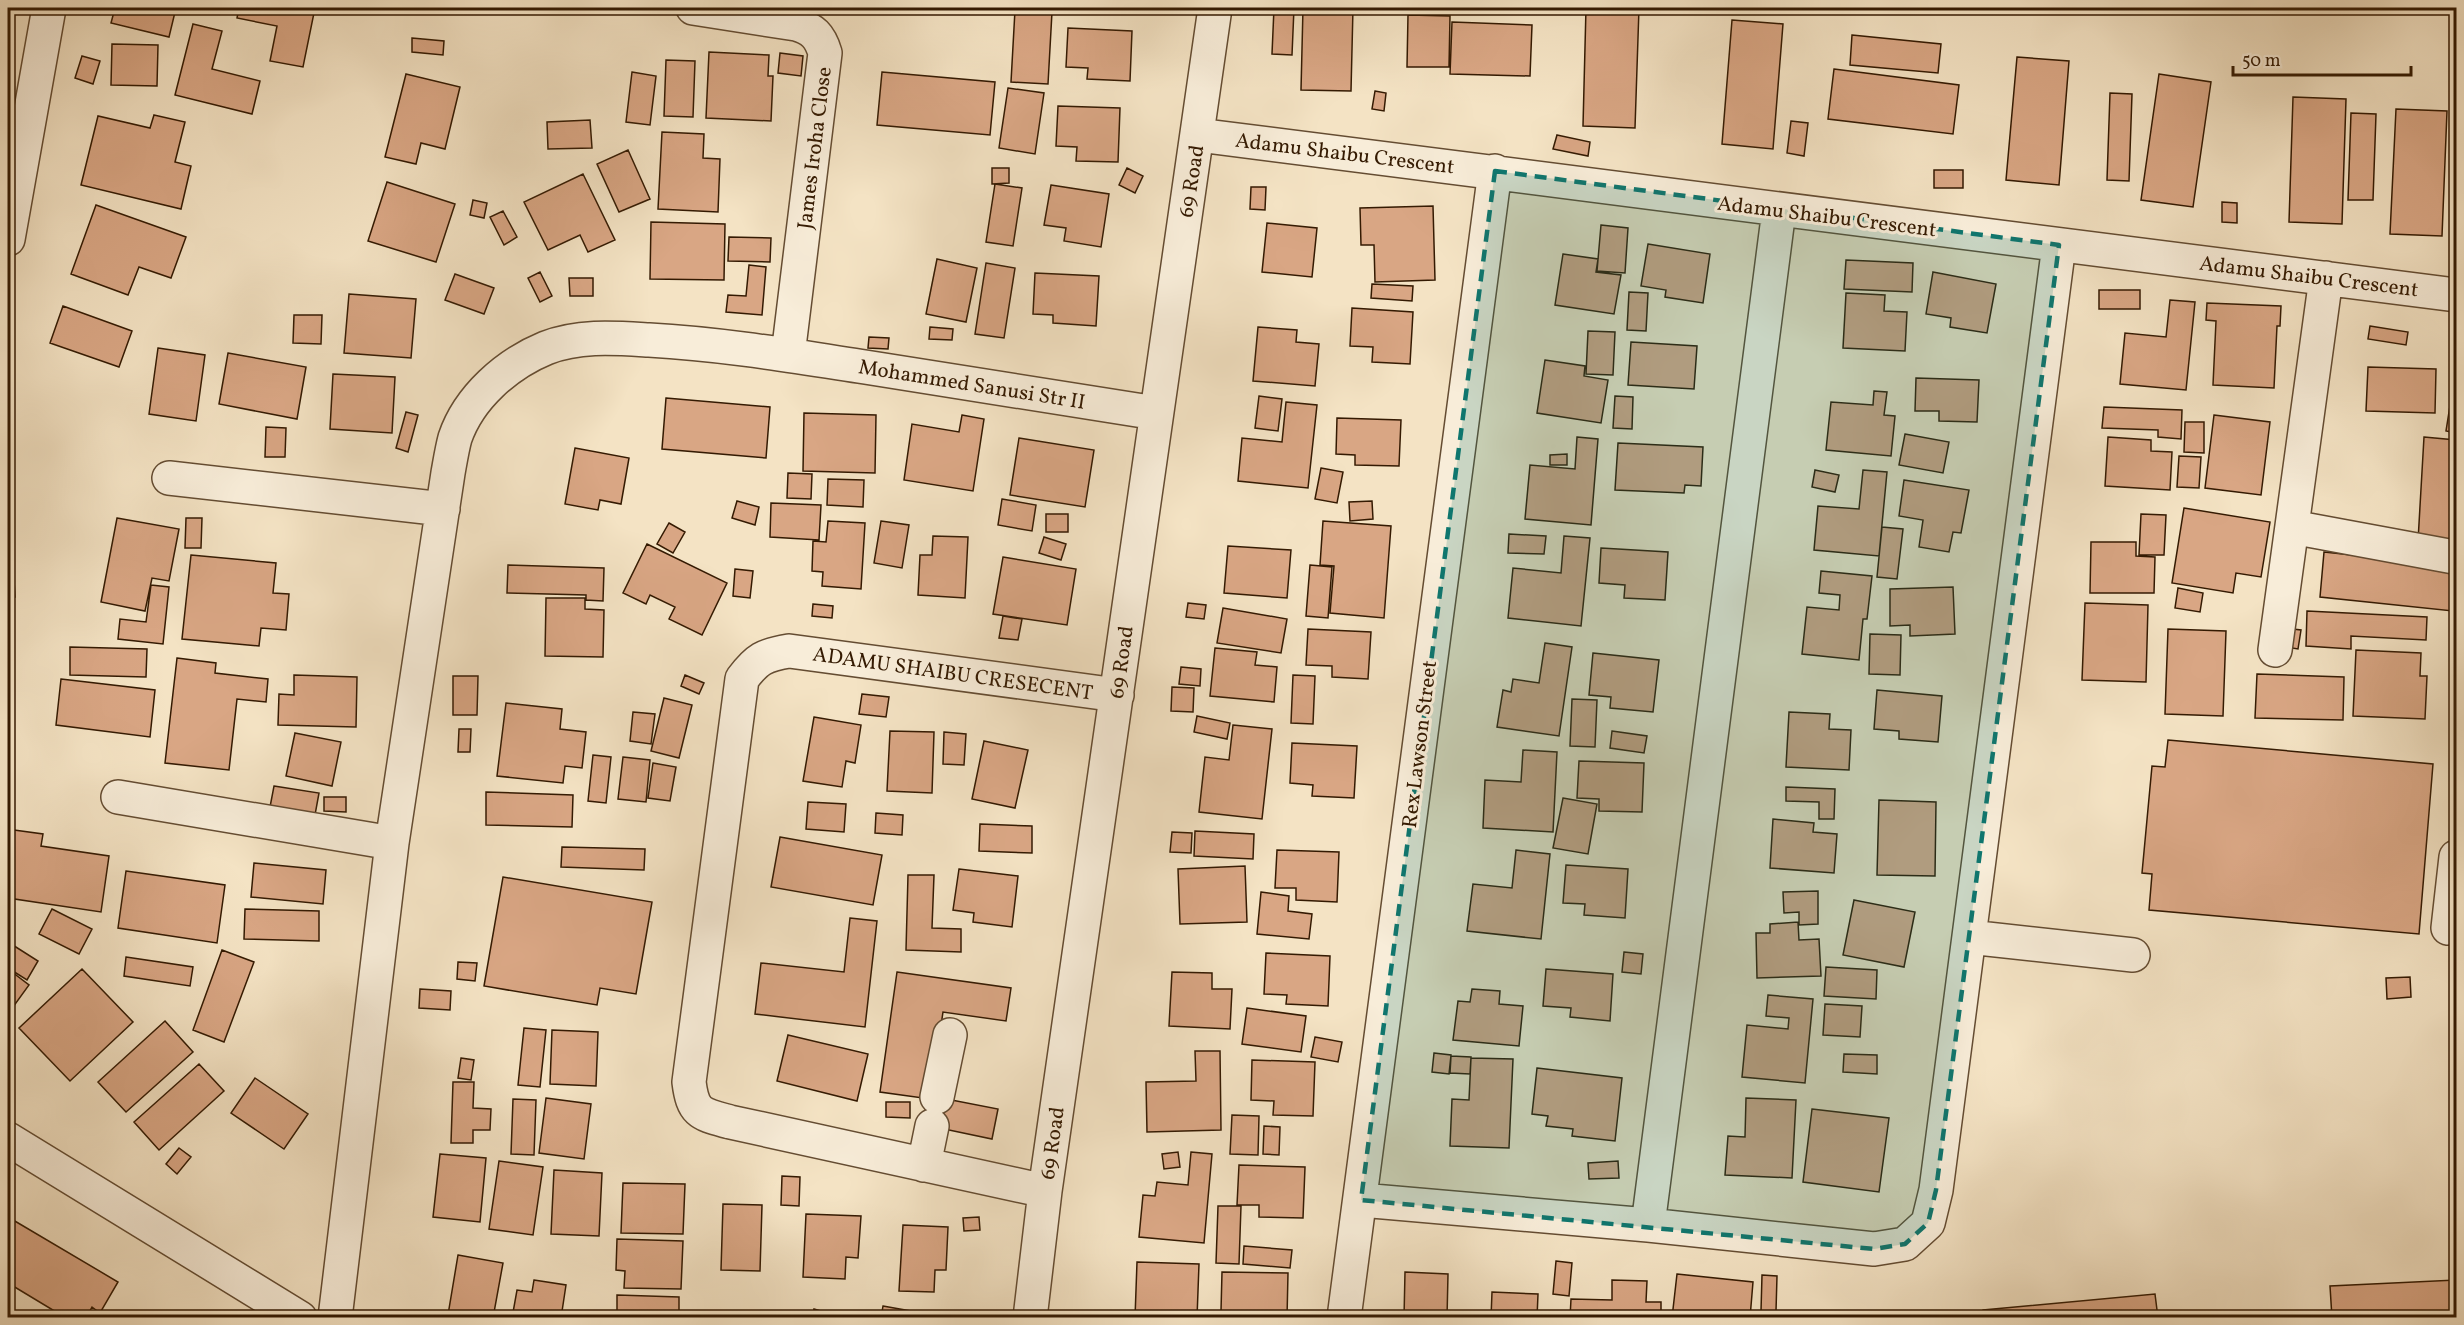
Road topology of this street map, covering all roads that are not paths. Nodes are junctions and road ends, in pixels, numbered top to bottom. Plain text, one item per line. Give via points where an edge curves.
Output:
1 (49, 8) edge
2 (693, 8) edge
3 (1215, 8) edge
4 (1198, 135) junction
5 (1495, 171) junction
6 (1779, 210) junction
7 (8, 239) edge
8 (2059, 245) junction
9 (2326, 278) junction
10 (2457, 295) edge
11 (788, 355) junction
12 (1156, 413) junction
13 (169, 478) dead end
14 (443, 509) junction
15 (2292, 527) junction
16 (2454, 557) dead end
17 (2275, 650) dead end
18 (1117, 695) junction
19 (118, 797) dead end
20 (392, 843) junction
21 (2457, 857) edge
22 (2448, 928) dead end
23 (1969, 937) junction
24 (2133, 955) dead end
25 (950, 1035) dead end
26 (8, 1139) edge
27 (924, 1165) junction
28 (1045, 1191) junction
29 (1360, 1200) junction
30 (1648, 1225) junction
31 (300, 1317) edge
32 (335, 1317) edge
33 (1030, 1317) edge
34 (1344, 1317) edge

1 - 7 street
2 - 11 street, James Iroha Close via 811,28 825,53
3 - 4 street, 69 Road
4 - 5 street, Adamu Shaibu Crescent
4 - 12 street, 69 Road
5 - 6 street, Adamu Shaibu Crescent
5 - 29 street, Rex Lawson Street
6 - 8 street, Adamu Shaibu Crescent
6 - 30 street
8 - 9 street, Adamu Shaibu Crescent
8 - 23 street
9 - 10 street, Adamu Shaibu Crescent
9 - 15 street
11 - 12 street, Mohammed Sanusi Str II
11 - 14 street, Mohammed Sanusi Str II via 625,338 575,339 524,358 500,375 466,415 455,438
12 - 18 street, 69 Road
13 - 14 street
14 - 20 street, Mohammed Sanusi Str II
15 - 16 street
15 - 17 street
18 - 27 street, ADAMU SHAIBU CRESECENT via 789,651 768,654 753,664 742,679 689,1082 691,1100 696,1110 730,1122
18 - 28 street, 69 Road
19 - 20 street
20 - 32 street, Mohammed Sanusi Str II
21 - 22 street
23 - 24 street
23 - 30 street via 1936,1190 1928,1223 1905,1244 1874,1249
25 - 27 street
26 - 31 street
27 - 28 street
28 - 33 street, 69 Road
29 - 30 street
29 - 34 street, Rex Lawson Street

